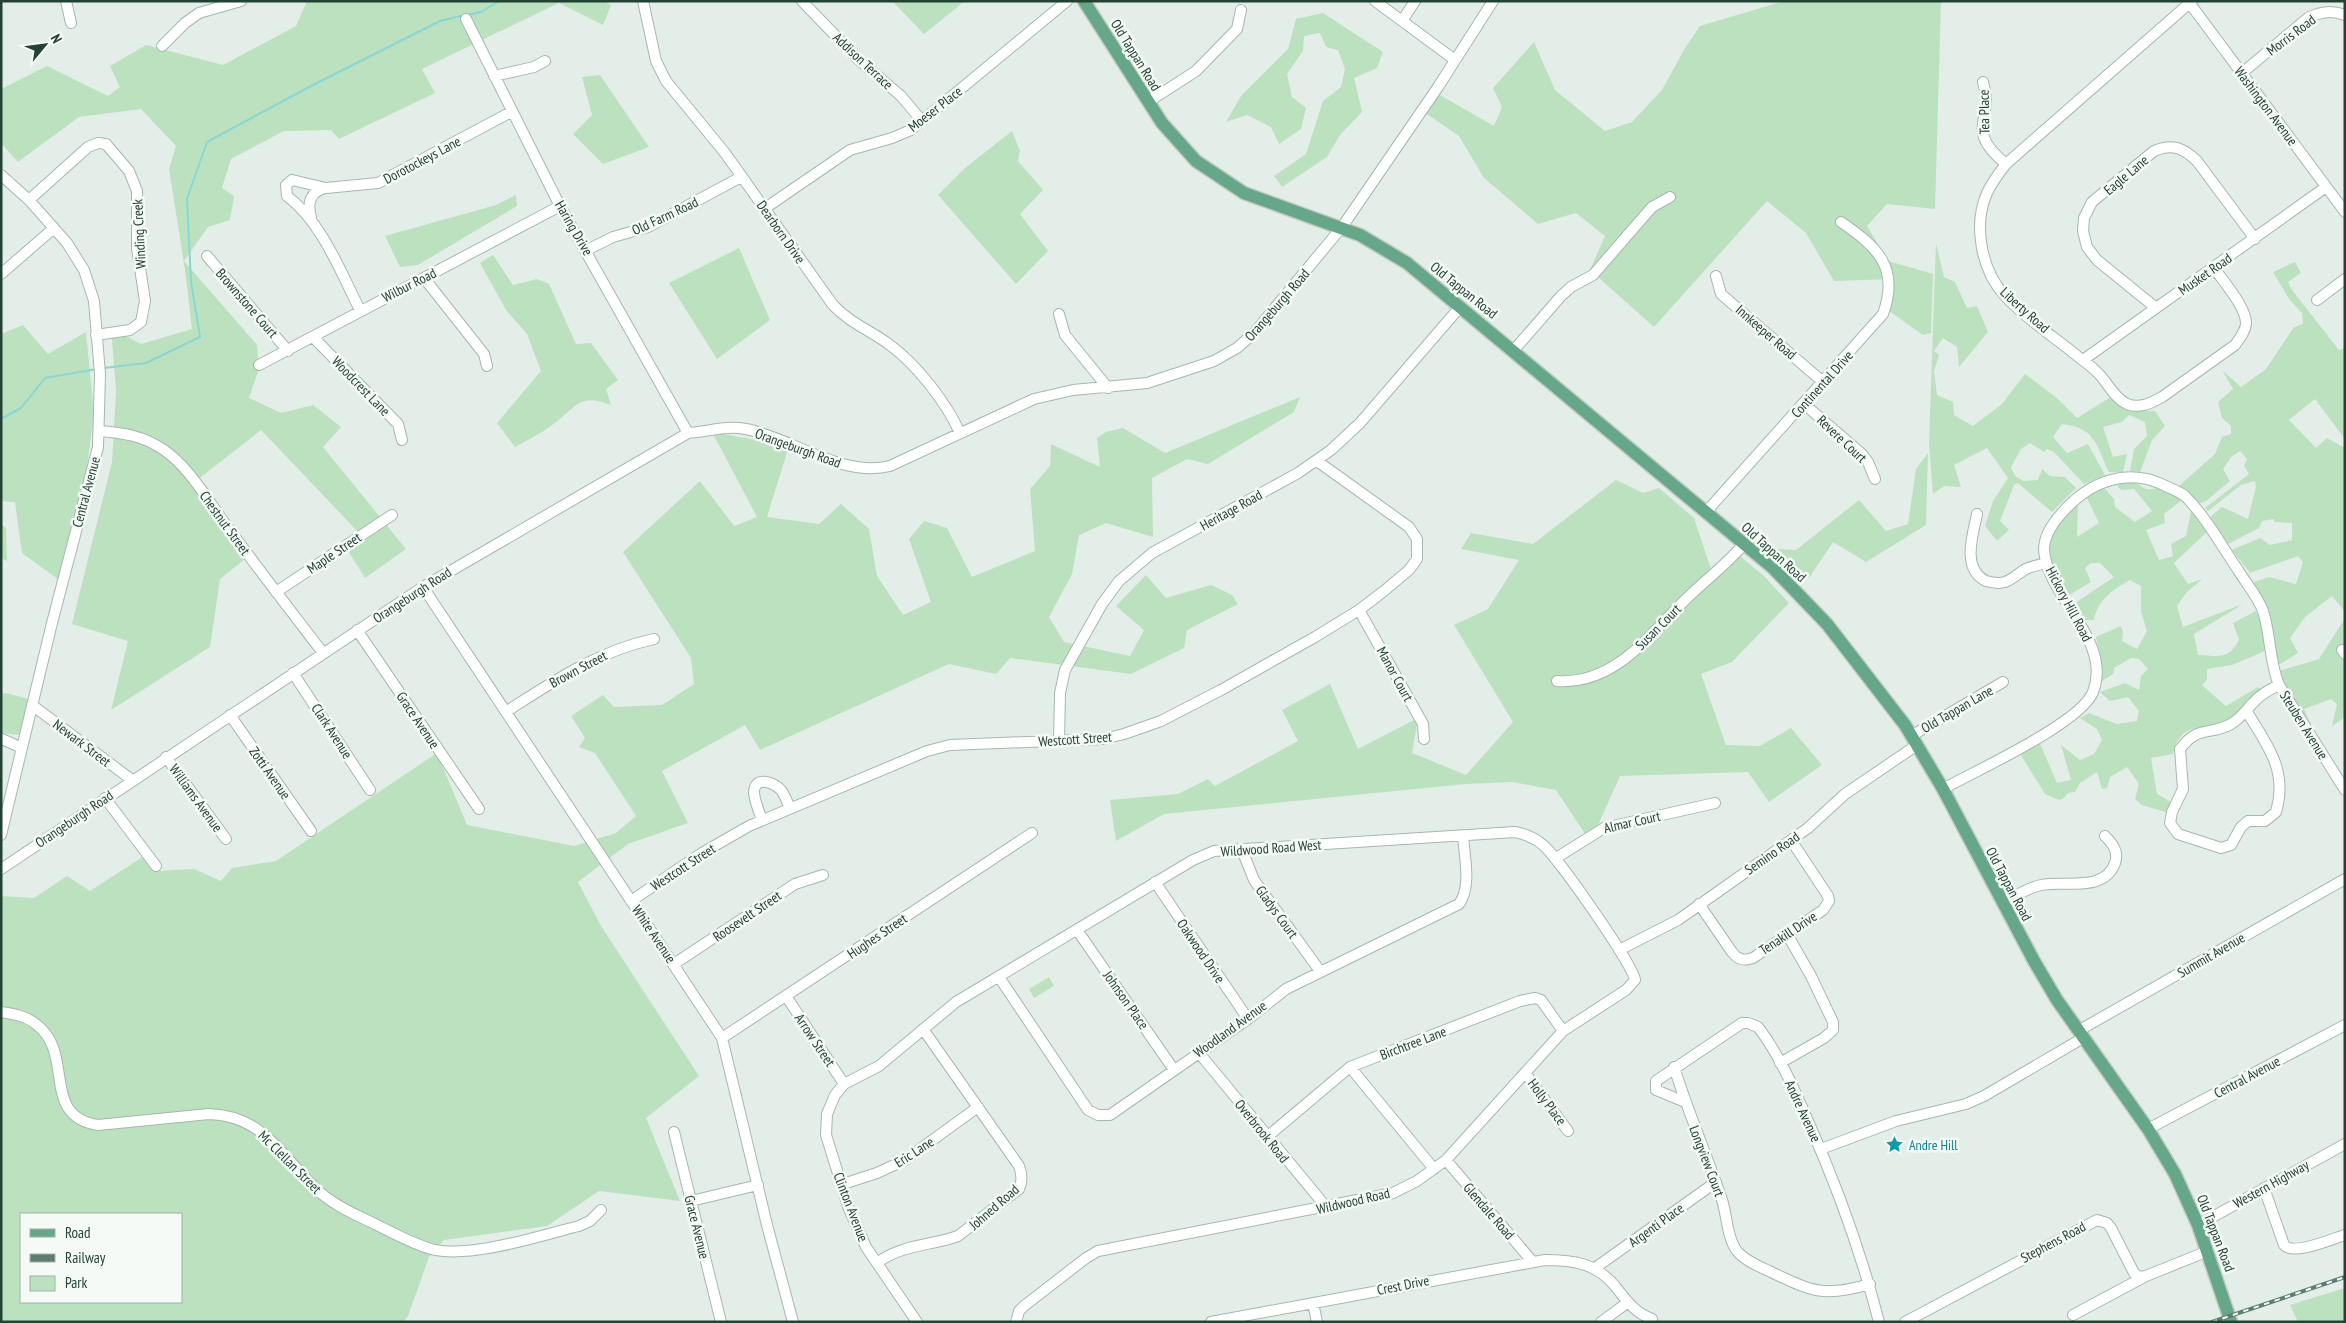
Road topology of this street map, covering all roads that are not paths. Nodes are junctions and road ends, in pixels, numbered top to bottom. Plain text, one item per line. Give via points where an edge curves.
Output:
1 (66, 1) edge
2 (241, 1) edge
3 (643, 1) edge
4 (802, 1) edge
5 (1067, 1) edge
6 (1084, 1) edge
7 (1375, 1) edge
8 (1415, 1) edge
9 (1493, 1) edge
10 (2190, 2) edge
11 (1241, 10) dead end
12 (2345, 14) edge
13 (466, 19) dead end
14 (1402, 21) junction
15 (71, 23) dead end
16 (162, 46) dead end
17 (1455, 60) junction
18 (545, 61) dead end
19 (2242, 74) junction
20 (494, 76) junction
21 (1983, 82) dead end
22 (1148, 102) junction
23 (511, 112) junction
24 (922, 121) junction
25 (2006, 164) junction
26 (1, 175) edge
27 (742, 177) junction
28 (2326, 187) junction
29 (326, 188) junction
30 (1670, 196) dead end
31 (29, 200) junction
32 (560, 206) junction
33 (764, 209) junction
34 (2345, 212) edge
35 (1841, 222) dead end
36 (314, 224) junction
37 (54, 228) junction
38 (1342, 228) junction
39 (2255, 239) junction
40 (586, 250) junction
41 (207, 256) dead end
42 (2214, 268) junction
43 (1, 274) edge
44 (1716, 276) dead end
45 (424, 278) junction
46 (2345, 279) edge
47 (2317, 300) dead end
48 (1460, 307) junction
49 (2156, 308) junction
50 (360, 310) junction
51 (1059, 314) dead end
52 (96, 335) junction
53 (313, 337) junction
54 (1514, 350) junction
55 (288, 351) junction
56 (2083, 360) junction
57 (259, 365) dead end
58 (487, 366) dead end
59 (1823, 382) junction
60 (1108, 388) junction
61 (1804, 404) junction
62 (100, 431) junction
63 (688, 433) junction
64 (960, 433) junction
65 (402, 440) dead end
66 (1317, 461) junction
67 (1875, 478) dead end
68 (1706, 512) junction
69 (1977, 514) dead end
70 (392, 515) dead end
71 (1744, 544) junction
72 (2046, 563) junction
73 (423, 587) junction
74 (276, 592) junction
75 (1359, 610) junction
76 (357, 630) junction
77 (654, 639) dead end
78 (324, 652) junction
79 (293, 673) junction
80 (1557, 681) dead end
81 (2003, 682) dead end
82 (2279, 685) junction
83 (32, 706) junction
84 (507, 711) junction
85 (2247, 712) junction
86 (230, 715) junction
87 (2, 739) edge
88 (1424, 739) dead end
89 (1914, 740) junction
90 (1059, 741) junction
91 (22, 748) junction
92 (166, 757) junction
93 (132, 780) junction
94 (1943, 789) junction
95 (370, 790) dead end
96 (2345, 790) edge
97 (105, 798) junction
98 (1715, 803) dead end
99 (790, 808) junction
100 (479, 810) dead end
101 (762, 820) junction
102 (311, 831) dead end
103 (1032, 833) dead end
104 (1, 835) edge
105 (1463, 835) junction
106 (2105, 836) dead end
107 (226, 838) dead end
108 (1791, 840) junction
109 (1242, 850) junction
110 (1556, 858) junction
111 (156, 866) dead end
112 (1, 869) edge
113 (823, 874) dead end
114 (2345, 879) edge
115 (1155, 882) junction
116 (632, 901) junction
117 (2003, 903) junction
118 (1699, 904) junction
119 (1077, 930) junction
120 (1786, 934) junction
121 (1619, 950) junction
122 (674, 964) junction
123 (1320, 971) junction
124 (999, 977) junction
125 (786, 996) junction
126 (1, 1012) edge
127 (1248, 1019) junction
128 (2345, 1025) edge
129 (923, 1029) junction
130 (1564, 1031) junction
131 (2081, 1035) junction
132 (722, 1038) junction
133 (1199, 1052) junction
134 (1780, 1063) junction
135 (1350, 1067) junction
136 (1674, 1068) junction
137 (1174, 1070) junction
138 (1525, 1073) junction
139 (844, 1084) junction
140 (1685, 1102) junction
141 (978, 1107) junction
142 (2148, 1129) junction
143 (1568, 1130) dead end
144 (674, 1132) dead end
145 (1267, 1137) junction
146 (2345, 1144) edge
147 (1821, 1149) junction
148 (1446, 1160) junction
149 (1434, 1169) junction
150 (1716, 1182) junction
151 (843, 1184) junction
152 (758, 1185) junction
153 (2264, 1188) junction
154 (691, 1201) junction
155 (1327, 1208) junction
156 (600, 1210) dead end
157 (2198, 1225) junction
158 (2345, 1234) edge
159 (2208, 1251) junction
160 (1532, 1261) junction
161 (878, 1262) junction
162 (1595, 1268) junction
163 (2146, 1276) junction
164 (1870, 1284) junction
165 (1314, 1303) junction
166 (1627, 1303) junction
167 (2072, 1315) dead end
168 (1652, 1319) dead end
169 (1905, 1321) edge
170 (721, 1322) edge
171 (793, 1322) edge
172 (917, 1322) edge
173 (1016, 1322) edge
174 (1211, 1322) edge
175 (1317, 1322) edge
176 (1601, 1322) edge
177 (1879, 1322) edge
178 (2231, 1322) edge

1 - 15 street
2 - 16 street via 200,13
3 - 27 street, Dearborn Drive via 659,70
4 - 24 street, Addison Terrace via 859,60 902,96
5 - 24 street, Moeser Place
6 - 22 main road, Old Tappan Road
7 - 14 street
8 - 14 street
9 - 17 street, Orangeburgh Road
10 - 19 street, Washington Avenue
10 - 25 street, Liberty Road
11 - 22 street via 1237,29 1196,71
12 - 19 street, Morris Road via 2322,12 2309,17
13 - 20 street, Haring Drive
14 - 17 street
17 - 38 street, Orangeburgh Road
18 - 20 street via 534,67
19 - 28 street, Washington Avenue
20 - 23 street, Haring Drive
21 - 25 street, Tea Place via 1986,91 1984,142
22 - 38 main road, Old Tappan Road via 1182,147 1227,184 1262,201
23 - 29 street, Dorotockeys Lane via 378,182
23 - 32 street, Haring Drive
24 - 33 street, Moeser Place via 902,134 850,150
25 - 56 street, Liberty Road via 1986,193 1981,215 1980,237 1992,278 2004,295
26 - 31 street, Central Avenue
27 - 33 street, Dearborn Drive
27 - 40 street, Old Farm Road via 648,227 602,241
28 - 34 street, Washington Avenue
28 - 39 street, Musket Road
29 - 36 street, Dorotockeys Lane via 314,193 309,203
29 - 36 street, Dorotockeys Lane via 297,180 286,186 288,196
30 - 54 street via 1652,207 1593,275 1561,296
31 - 37 street, Central Avenue
31 - 52 street, Winding Creek via 88,147 98,143 106,144 129,171 137,191 137,248 146,301 144,312 141,322 130,330
32 - 40 street, Haring Drive
32 - 45 street, Wilbur Road
33 - 64 street, Dearborn Drive via 833,305 852,323 901,354 948,409
35 - 59 street, Continental Drive via 1869,241 1879,255 1889,284 1881,319
36 - 50 street, Dorotockeys Lane
37 - 43 street
37 - 52 street, Central Avenue via 84,270 94,301
38 - 48 main road, Old Tappan Road via 1398,257
38 - 60 street, Orangeburgh Road via 1237,348 1214,361 1164,379
39 - 42 street, Musket Road
39 - 49 street, Eagle Lane via 2186,151 2177,146 2154,150 2092,202 2084,218 2083,231 2087,247 2097,260
40 - 63 street, Haring Drive
41 - 55 street, Brownstone Court
42 - 49 street, Musket Road
42 - 56 street, Liberty Road via 2241,307 2246,322 2243,334 2235,345 2162,397 2144,405 2126,403
44 - 59 street, Innkeeper Road via 1722,294
45 - 50 street, Wilbur Road
45 - 58 street via 484,354
46 - 47 street
48 - 54 main road, Old Tappan Road
48 - 66 street, Heritage Road via 1360,423
49 - 56 street, Musket Road
50 - 53 street, Wilbur Road
51 - 60 street via 1065,335
52 - 62 street, Central Avenue
53 - 55 street, Wilbur Road
53 - 65 street, Woodcrest Lane via 398,424
54 - 68 main road, Old Tappan Road
55 - 57 street, Wilbur Road
59 - 61 street, Continental Drive
60 - 64 street, Orangeburgh Road via 1073,390 1034,399
61 - 67 street, Revere Court via 1862,454
61 - 68 street, Continental Drive
62 - 74 street, Chestnut Street via 143,438 172,456
62 - 83 street, Central Avenue
63 - 64 street, Orangeburgh Road via 719,427 744,428 851,467 870,469 890,466
63 - 73 street, Orangeburgh Road
66 - 75 street, Westcott Street via 1409,527 1417,539 1418,552 1413,565
66 - 90 street, Heritage Road via 1152,553 1119,581 1102,604 1065,670 1060,693
68 - 71 main road, Old Tappan Road
69 - 72 street via 1971,556 1975,571 1984,580 1995,584 2006,582 2027,568
70 - 74 street, Maple Street
71 - 80 street, Susan Court via 1683,601 1653,635 1617,666 1574,682
71 - 89 main road, Old Tappan Road via 1810,605 1892,706
72 - 82 street, Hickory Hill Road via 2046,535 2053,523 2082,493 2096,484 2130,477 2166,486 2183,495 2199,512 2263,610 2273,670
72 - 94 street, Hickory Hill Road via 2087,635 2097,677 2093,694 2082,709 2063,723
73 - 76 street, Orangeburgh Road
73 - 84 street, White Avenue
74 - 78 street, Chestnut Street
75 - 88 street, Manor Court via 1423,724
75 - 90 street, Westcott Street via 1255,672 1145,728 1103,739
76 - 78 street, Orangeburgh Road
76 - 100 street, Grace Avenue
77 - 84 street, Brown Street via 601,655
78 - 79 street, Orangeburgh Road
79 - 86 street, Orangeburgh Road
79 - 95 street, Clark Avenue
81 - 89 street, Old Tappan Lane
82 - 85 street via 2255,701
82 - 96 street, Steuben Avenue
83 - 91 street, Central Avenue
83 - 93 street, Newark Street
84 - 116 street, White Avenue
85 - 85 street via 2230,724 2199,732 2180,749 2183,789 2170,823 2178,834 2221,848 2231,845 2248,821 2266,820 2276,812 2281,786 2278,770
86 - 92 street, Orangeburgh Road
86 - 102 street, Zotti Avenue
87 - 91 street
89 - 94 main road, Old Tappan Road
89 - 108 street, Semino Road
90 - 99 street, Westcott Street via 938,748
91 - 104 street, Central Avenue
92 - 93 street, Orangeburgh Road
92 - 107 street, Williams Avenue
93 - 97 street, Orangeburgh Road
94 - 117 main road, Old Tappan Road
97 - 111 street
97 - 112 street, Orangeburgh Road
98 - 110 street, Almar Court via 1604,828
99 - 101 street, Westcott Street
99 - 101 street via 779,788 760,781 754,792
101 - 116 street, Westcott Street via 702,853
103 - 125 street, Hughes Street
105 - 109 street, Wildwood Road West
105 - 110 street, Wildwood Road West via 1525,834
105 - 123 street, Woodland Avenue via 1466,884 1459,904
106 - 117 street via 2114,846 2117,858 2113,870 2103,878 2091,883 2043,885 2028,889
108 - 118 street, Semino Road
108 - 120 street, Tenakill Drive via 1829,901 1823,910
109 - 115 street, Wildwood Road West via 1204,854
109 - 123 street, Gladys Court via 1254,880
110 - 121 street, Wildwood Road West
113 - 122 street, Roosevelt Street via 795,884
114 - 131 street, Summit Avenue
115 - 119 street, Wildwood Road West
115 - 127 street, Oakwood Drive
116 - 122 street, White Avenue
117 - 131 main road, Old Tappan Road via 2035,964
118 - 120 street, Tenakill Drive via 1736,958 1753,958
118 - 121 street, Semino Road via 1662,930
119 - 124 street, Wildwood Road West
119 - 137 street, Johnson Place
120 - 134 street, Andre Avenue via 1811,976 1833,1022 1833,1030
121 - 130 street, Wildwood Road via 1635,975 1632,985
122 - 132 street, White Avenue
123 - 127 street, Woodland Avenue via 1286,989
124 - 129 street, Wildwood Road West via 956,1002
124 - 137 street, Woodland Avenue via 1093,1113 1104,1116 1115,1112
125 - 132 street, Hughes Street
125 - 139 street, Arrow Street
126 - 156 street, Mc Clellan Street via 30,1020 49,1038 56,1052 64,1103 80,1120 98,1125 209,1114 244,1121 270,1139 324,1196 418,1245 446,1251 476,1250 579,1226 590,1221
127 - 133 street, Woodland Avenue
128 - 142 street, Central Avenue
129 - 139 street, Wildwood Road West via 880,1066
129 - 141 street, Johned Road
130 - 135 street, Birchtree Lane via 1541,1000 1528,999
130 - 138 street, Wildwood Road
131 - 142 main road, Old Tappan Road
131 - 147 street via 1966,1104 1896,1121
132 - 152 street, White Avenue
133 - 137 street, Woodland Avenue
133 - 145 street, Overbrook Road
134 - 136 street via 1758,1027 1748,1022 1736,1026
134 - 147 street, Andre Avenue
135 - 145 street, Birchtree Lane
135 - 149 street
136 - 140 street, Longview Court
136 - 140 street via 1656,1080 1656,1090
138 - 143 street, Holly Place
138 - 148 street, Wildwood Road
139 - 151 street, Clinton Avenue via 831,1102 826,1124 827,1144
140 - 150 street, Longview Court
141 - 151 street, Eric Lane via 905,1160
141 - 161 street, Johned Road via 1019,1166 1022,1179 1019,1189 958,1236 906,1247
142 - 157 main road, Old Tappan Road via 2175,1174
144 - 154 street, Grace Avenue
145 - 155 street, Overbrook Road
146 - 153 street, Western Highway
147 - 164 street, Andre Avenue
148 - 149 street, Wildwood Road
148 - 160 street, Glendale Road
149 - 155 street, Wildwood Road via 1393,1193
150 - 162 street, Argenti Place
150 - 164 street, Longview Court via 1733,1244 1747,1260 1816,1292 1838,1292
151 - 161 street, Clinton Avenue via 857,1230
152 - 154 street
152 - 171 street, White Avenue
153 - 157 street, Western Highway
153 - 158 street via 2288,1249 2296,1250
154 - 170 street, Grace Avenue
155 - 173 street, Wildwood Road via 1098,1251 1024,1306
157 - 159 main road, Old Tappan Road
159 - 163 street
159 - 178 main road, Old Tappan Road
160 - 162 street, Crest Drive via 1576,1261
160 - 165 street, Crest Drive
161 - 172 street, Clinton Avenue
162 - 166 street via 1607,1277
163 - 167 street
163 - 169 street, Stephens Road via 2134,1274 2111,1228 2097,1220
164 - 177 street, Andre Avenue
165 - 174 street, Crest Drive
165 - 175 street
166 - 168 street via 1641,1315
166 - 176 street

